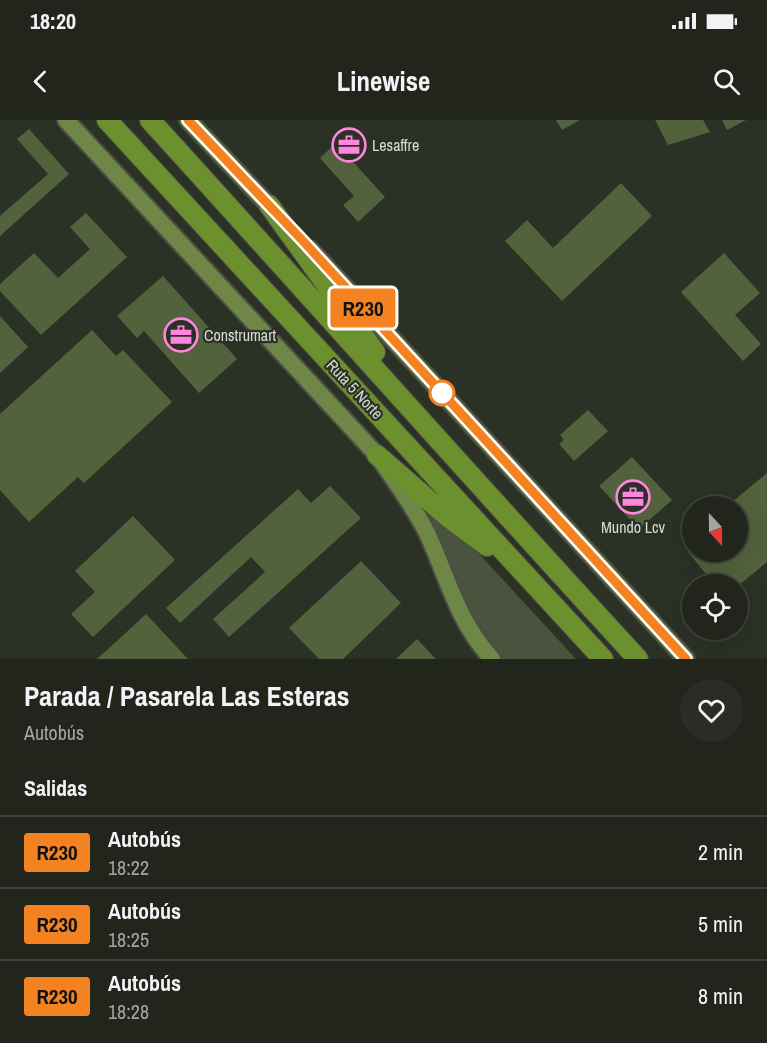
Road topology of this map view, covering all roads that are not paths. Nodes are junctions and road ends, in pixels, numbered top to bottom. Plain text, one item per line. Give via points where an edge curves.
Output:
1 (66, 120) edge
2 (107, 120) edge
3 (150, 120) edge
4 (188, 120) edge
5 (269, 206) junction
6 (421, 422) junction
7 (377, 455) junction
8 (513, 561) junction
9 (637, 656) edge
10 (492, 659) edge
11 (603, 659) edge
12 (686, 659) edge

1 - 7 main road
2 - 8 highway, Ruta 5 Norte
3 - 6 highway, Ruta 5 Norte
4 - 5 main road
5 - 6 highway
5 - 12 main road
6 - 9 highway, Ruta 5 Norte
7 - 8 highway via 476,538
7 - 10 main road via 421,522 458,611
8 - 11 highway, Ruta 5 Norte

